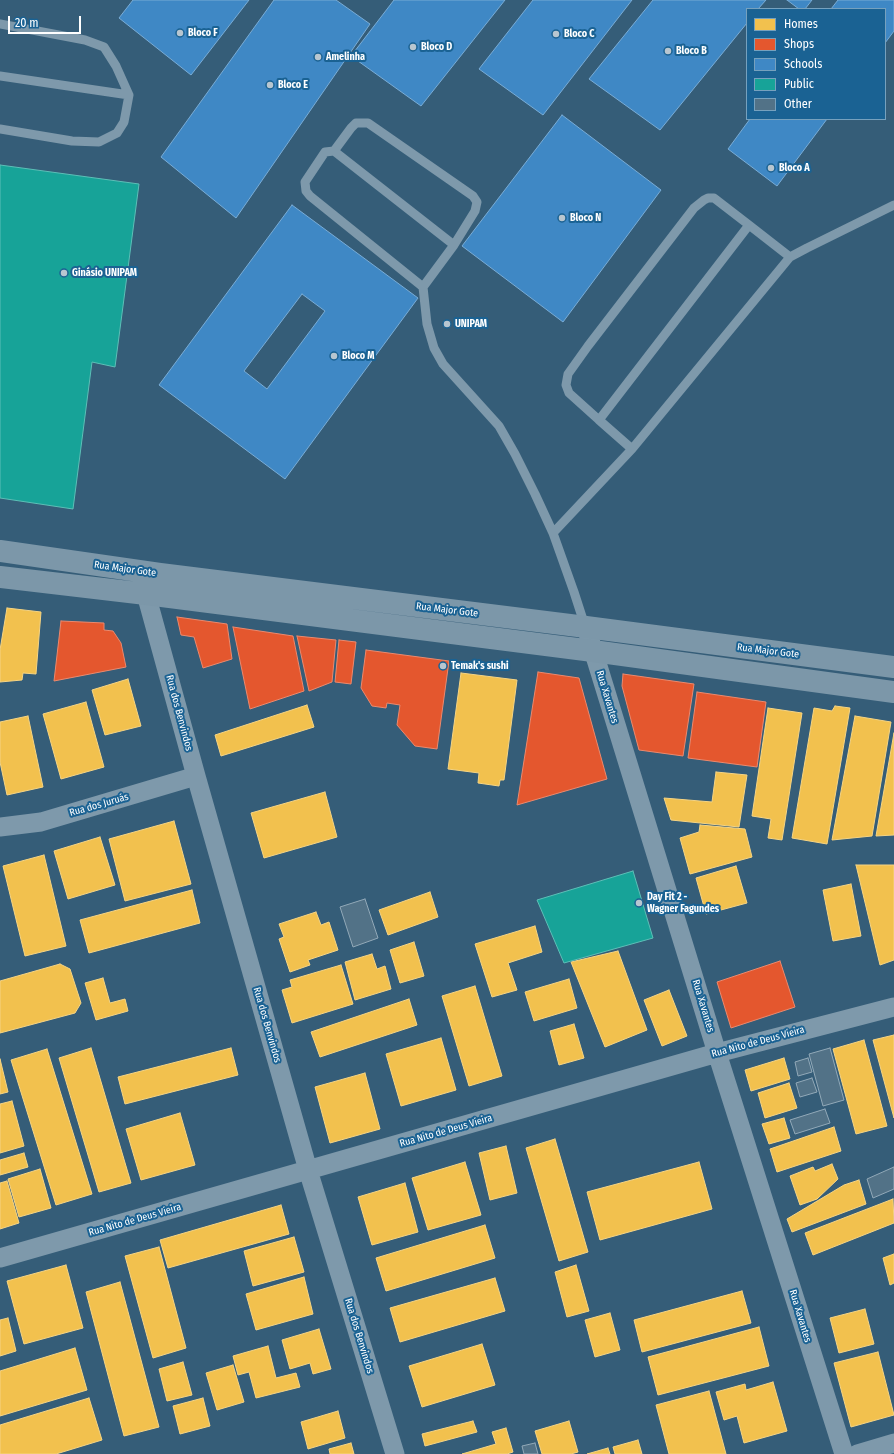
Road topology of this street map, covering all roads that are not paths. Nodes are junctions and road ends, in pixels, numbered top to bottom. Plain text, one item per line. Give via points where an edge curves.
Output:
1 (0, 24) edge
2 (0, 76) edge
3 (129, 96) junction
4 (0, 129) edge
5 (334, 151) junction
6 (894, 205) edge
7 (749, 225) junction
8 (454, 245) junction
9 (790, 258) junction
10 (423, 287) junction
11 (599, 420) junction
12 (632, 450) junction
13 (553, 533) junction
14 (0, 551) edge
15 (0, 577) edge
16 (146, 594) junction
17 (586, 627) junction
18 (593, 651) junction
19 (894, 667) edge
20 (894, 692) edge
21 (196, 776) junction
22 (0, 827) edge
23 (894, 1007) edge
24 (718, 1053) junction
25 (308, 1170) junction
26 (0, 1258) edge
27 (894, 1444) edge
28 (395, 1454) edge
29 (844, 1454) edge
30 (857, 1454) edge

1 - 3 lane via 85,40 104,47 116,66
2 - 3 lane
3 - 4 lane via 124,122 117,133 99,142 72,141
5 - 8 lane
5 - 8 lane via 356,123 368,123 473,196 477,205 475,211
5 - 10 lane via 323,154 305,182 306,192
6 - 9 lane
7 - 9 lane
7 - 11 lane
7 - 11 lane via 714,198 708,198 694,208 568,374 566,385 569,393
8 - 10 lane
9 - 12 lane
10 - 13 lane via 427,324 434,348 443,364 499,426 536,494
11 - 12 lane
12 - 13 lane
13 - 17 lane
14 - 17 main road, Rua Major Gote via 160,574
15 - 16 main road
16 - 18 main road
16 - 21 street, Rua dos Benvindos
17 - 18 street, Rua Xavantes
17 - 19 main road, Rua Major Gote
18 - 20 main road
18 - 24 street, Rua Xavantes
21 - 22 street, Rua dos Juruás via 41,822
21 - 25 street, Rua dos Benvindos
23 - 24 street, Rua Nito de Deus Vieira
24 - 25 street, Rua Nito de Deus Vieira
24 - 29 street, Rua Xavantes
25 - 26 street, Rua Nito de Deus Vieira
25 - 28 street, Rua dos Benvindos
27 - 30 street

